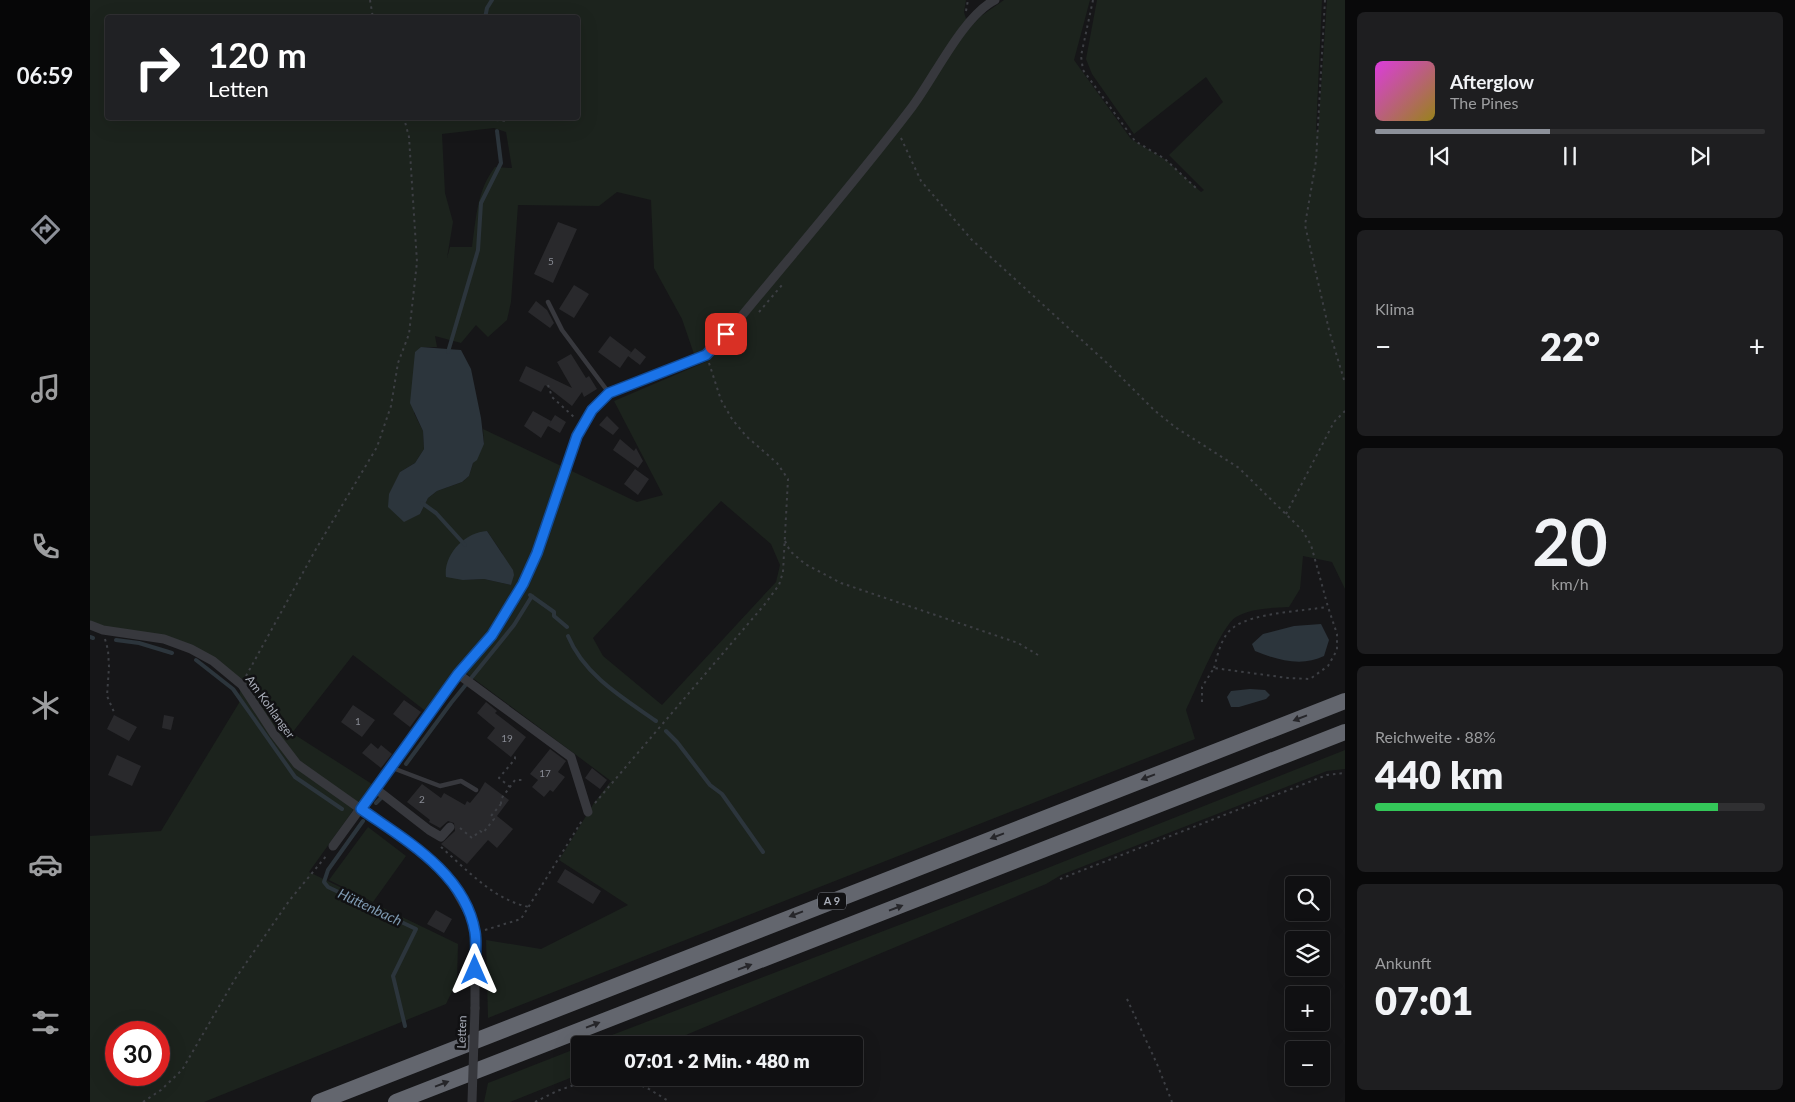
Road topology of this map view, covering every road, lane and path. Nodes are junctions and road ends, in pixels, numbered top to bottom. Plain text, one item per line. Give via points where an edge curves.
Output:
1 (370, 0) edge
2 (1093, 0) edge
3 (1325, 0) edge
4 (991, 1) edge
5 (372, 15) edge
6 (405, 120) edge
7 (495, 120) edge
8 (508, 121) dead end
9 (896, 127) junction
10 (1197, 190) dead end
11 (548, 302) dead end
12 (706, 355) junction
13 (1345, 383) edge
14 (548, 384) dead end
15 (609, 393) junction
16 (1345, 411) edge
17 (583, 424) junction
18 (1286, 514) junction
19 (784, 539) junction
20 (1328, 607) junction
21 (90, 625) edge
22 (103, 630) junction
23 (1038, 655) dead end
24 (1214, 668) junction
25 (458, 674) junction
26 (242, 686) junction
27 (1345, 701) edge
28 (1202, 705) dead end
29 (114, 712) dead end
30 (1345, 732) edge
31 (515, 755) dead end
32 (390, 767) junction
33 (1345, 773) edge
34 (522, 780) dead end
35 (510, 787) junction
36 (376, 789) junction
37 (476, 790) dead end
38 (504, 803) dead end
39 (501, 804) junction
40 (361, 809) junction
41 (588, 812) junction
42 (450, 827) joint
43 (429, 830) junction
44 (333, 846) joint
45 (1060, 879) dead end
46 (529, 907) junction
47 (475, 933) junction
48 (1127, 999) dead end
49 (571, 1086) edge
50 (642, 1086) edge
51 (144, 1102) edge
52 (319, 1102) edge
53 (396, 1102) edge
54 (472, 1102) edge
55 (535, 1102) edge
56 (670, 1102) edge
57 (1172, 1102) edge

1 - 5 path
2 - 10 path via 1081,56 1083,70 1135,141 1165,159
3 - 13 path via 1316,161 1305,225 1329,330
4 - 9 street via 970,21
6 - 26 path via 409,137 417,262 409,334 398,363 391,406 377,446
7 - 8 path
9 - 12 street via 736,323
9 - 18 path via 921,181 972,240 1154,410 1239,468
11 - 15 lane via 562,330
12 - 15 street
12 - 19 path via 721,400 732,419 777,463 788,479
14 - 17 path via 552,397
15 - 17 street
16 - 18 path via 1334,422
17 - 25 street via 523,584 492,635
18 - 20 path via 1311,545
19 - 23 path via 790,551 805,564 841,582 1018,643
19 - 41 path via 783,572 779,585
20 - 24 path via 1253,617 1233,628 1221,644
20 - 24 path via 1337,634 1337,650 1328,666 1310,678
21 - 22 street, Am Kohlanger
22 - 26 street, Am Kohlanger via 164,639 191,649 213,661
22 - 29 path via 108,650 107,696
24 - 28 path via 1202,687
25 - 32 street
25 - 41 street via 571,757
26 - 40 street, Am Kohlanger via 297,764
27 -> 52 highway, A 9
53 -> 30 highway, A 9
31 - 35 path via 499,778
32 - 36 street
32 - 37 lane via 440,786 461,781
33 - 45 path via 1327,775
34 - 35 path via 515,780
35 - 39 path via 501,798
36 - 40 street
36 - 43 street
38 - 39 path
39 - 42 path via 483,832 472,838 453,822
40 - 44 street
40 - 47 street, Letten via 427,856 461,897
41 - 46 path
42 - 43 street via 441,837
43 - 46 path via 439,845 486,886 517,905
44 - 51 path via 240,972 182,1070
46 - 47 path via 521,919
47 - 54 street, Letten, bridge
48 - 57 path
49 - 55 path
50 - 56 path

